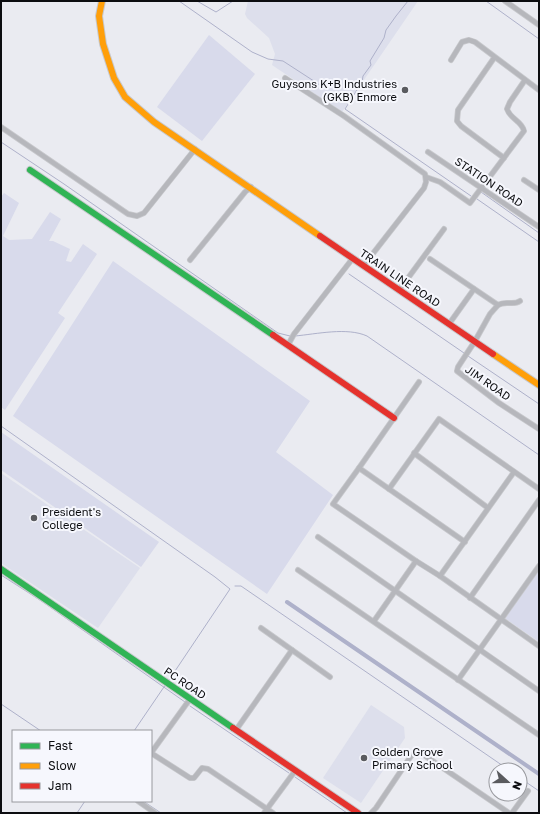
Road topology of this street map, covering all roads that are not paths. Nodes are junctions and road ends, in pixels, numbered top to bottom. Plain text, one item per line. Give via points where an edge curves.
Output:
1 (102, 1) edge
2 (505, 1) edge
3 (539, 25) edge
4 (494, 58) junction
5 (451, 60) dead end
6 (285, 78) dead end
7 (525, 80) junction
8 (539, 90) edge
9 (1, 127) edge
10 (195, 149) junction
11 (428, 152) dead end
12 (504, 158) junction
13 (30, 170) dead end
14 (426, 177) junction
15 (524, 180) dead end
16 (252, 187) junction
17 (481, 188) junction
18 (539, 190) edge
19 (539, 227) edge
20 (444, 229) dead end
21 (353, 258) junction
22 (430, 259) dead end
23 (190, 260) dead end
24 (364, 265) junction
25 (400, 289) junction
26 (474, 289) junction
27 (520, 301) dead end
28 (498, 305) junction
29 (450, 324) junction
30 (475, 342) junction
31 (288, 345) junction
32 (419, 382) dead end
33 (539, 385) edge
34 (394, 418) junction
35 (539, 429) edge
36 (414, 453) junction
37 (360, 468) junction
38 (514, 472) junction
39 (389, 489) junction
40 (539, 489) edge
41 (539, 500) edge
42 (488, 508) junction
43 (318, 537) dead end
44 (465, 542) junction
45 (416, 561) junction
46 (539, 566) edge
47 (1, 569) edge
48 (298, 570) dead end
49 (440, 576) junction
50 (395, 591) junction
51 (470, 598) junction
52 (501, 620) junction
53 (374, 621) junction
54 (261, 628) dead end
55 (539, 646) edge
56 (480, 649) junction
57 (292, 650) junction
58 (330, 677) dead end
59 (458, 680) junction
60 (539, 691) edge
61 (190, 699) junction
62 (236, 730) junction
63 (539, 735) edge
64 (152, 752) edge
65 (152, 754) edge
66 (295, 771) junction
67 (139, 802) edge
68 (520, 802) edge
69 (265, 811) edge
70 (155, 813) edge
71 (273, 813) edge
72 (358, 813) edge
73 (371, 813) edge
74 (509, 813) edge
75 (512, 813) edge

1 - 10 street, TRAIN LINE ROAD via 99,17 103,41 115,80 122,93 154,122
2 - 3 street
4 - 5 street via 475,42 465,40
4 - 7 street
4 - 12 street via 458,110 457,121
6 - 14 street via 422,170
7 - 8 street
7 - 12 street via 507,109 508,114 522,125 524,131
9 - 10 street via 128,214 137,216 144,213
10 - 16 street, TRAIN LINE ROAD
11 - 17 street, STATION ROAD
12 - 17 street
13 - 31 street
14 - 17 street via 440,182 470,203
14 - 24 street via 424,188
15 - 18 street
16 - 21 street, TRAIN LINE ROAD
16 - 23 street via 245,192
17 - 19 street, STATION ROAD
20 - 25 street
21 - 24 street, TRAIN LINE ROAD
21 - 31 street
22 - 26 street
24 - 25 street, TRAIN LINE ROAD
25 - 29 street, TRAIN LINE ROAD
26 - 28 street
26 - 29 street
27 - 28 street via 514,304 502,302
28 - 30 street, JIM ROAD via 490,314
29 - 30 street, TRAIN LINE ROAD
30 - 33 street, TRAIN LINE ROAD
30 - 35 street, JIM ROAD via 457,369 458,373
31 - 34 street
32 - 34 street
34 - 37 street
36 - 38 street via 439,419
36 - 39 street
36 - 42 street
37 - 39 street
37 - 45 street via 333,504
38 - 40 street
38 - 42 street
39 - 44 street
41 - 51 street
42 - 44 street
43 - 50 street
44 - 49 street
45 - 49 street
45 - 50 street
46 - 52 street
47 - 61 street, PC ROAD
48 - 53 street
49 - 51 street
50 - 53 street
50 - 56 street
51 - 52 street
52 - 55 street
52 - 56 street
53 - 59 street
54 - 57 street
56 - 59 street
56 - 60 street
57 - 58 street
57 - 62 street
59 - 63 street
61 - 62 street, PC ROAD
61 - 64 street
62 - 66 street, PC ROAD
65 - 69 street via 190,778 194,778 202,768 208,769
66 - 69 street
66 - 72 street, PC ROAD
67 - 70 street
68 - 75 street
69 - 71 street
73 - 74 street via 411,756 417,752

